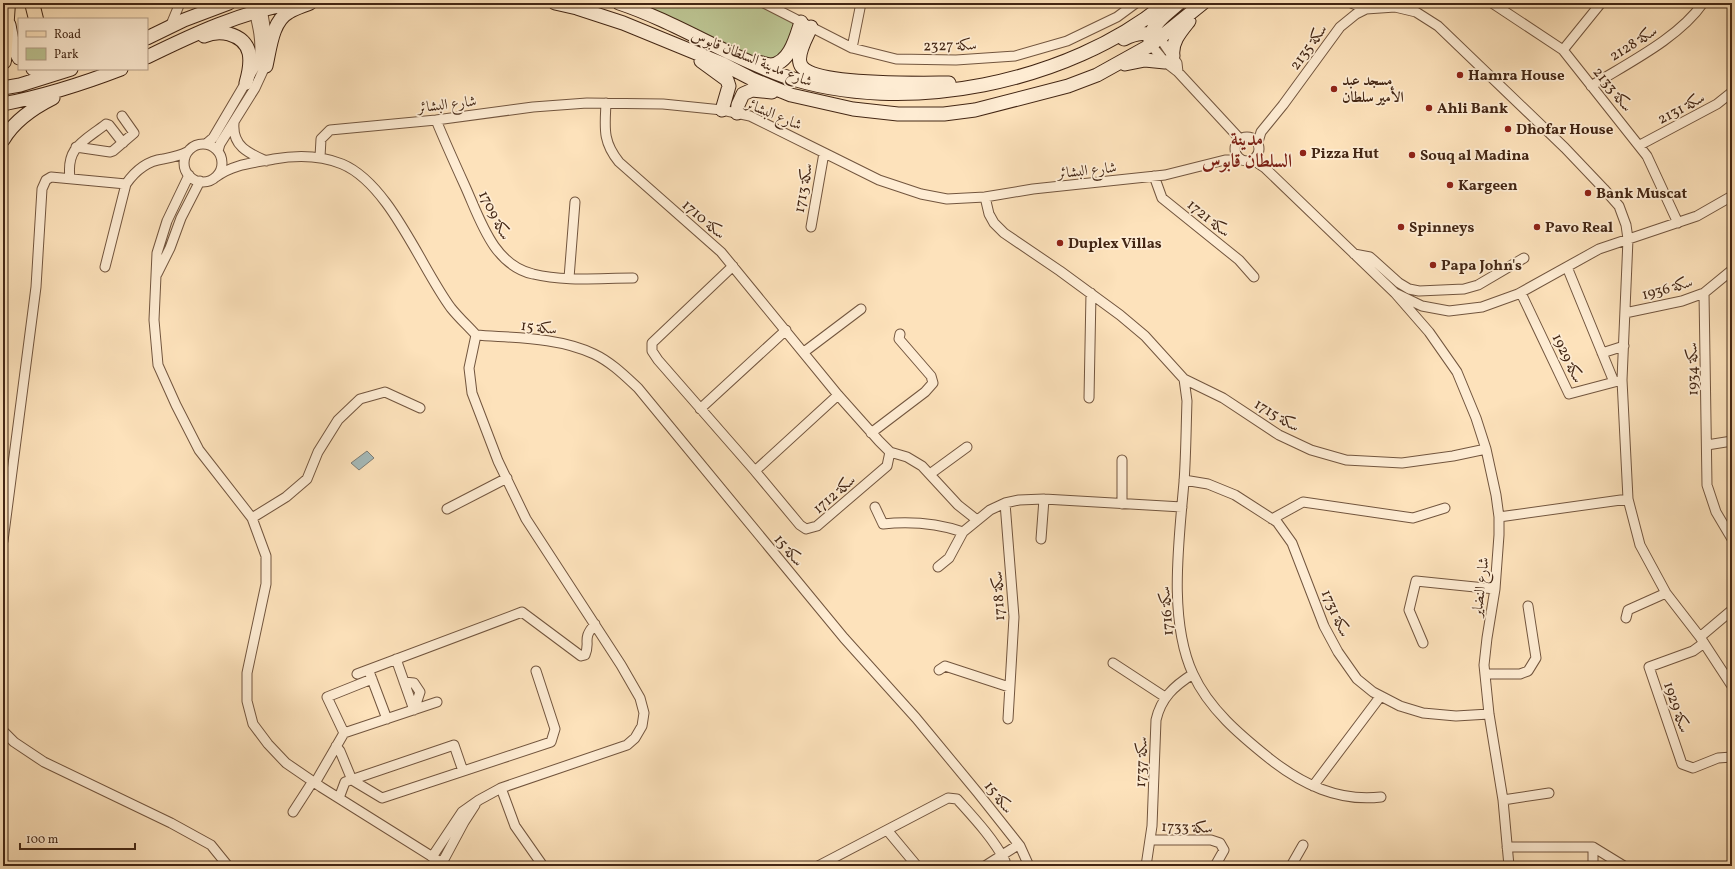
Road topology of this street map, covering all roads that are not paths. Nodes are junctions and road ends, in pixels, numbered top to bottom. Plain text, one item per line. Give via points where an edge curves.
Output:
1 (32, 3) edge
2 (180, 3) edge
3 (229, 3) edge
4 (293, 3) edge
5 (310, 3) edge
6 (555, 3) edge
7 (618, 3) edge
8 (764, 3) edge
9 (862, 3) edge
10 (1136, 3) edge
11 (1166, 3) edge
12 (1179, 3) edge
13 (1350, 3) edge
14 (1492, 3) edge
15 (1601, 3) edge
16 (1703, 3) edge
17 (1202, 4) edge
18 (633, 6) edge
19 (774, 6) edge
20 (257, 7) edge
21 (7, 8) edge
22 (1366, 9) junction
23 (36, 18) edge
24 (806, 25) junction
25 (170, 27) junction
26 (148, 38) edge
27 (1154, 39) junction
28 (683, 48) junction
29 (852, 48) junction
30 (1563, 50) junction
31 (18, 56) edge
32 (148, 58) edge
33 (740, 58) junction
34 (148, 59) edge
35 (1169, 59) junction
36 (3, 61) edge
37 (266, 66) junction
38 (1110, 69) junction
39 (38, 70) edge
40 (60, 70) edge
41 (68, 70) edge
42 (118, 70) edge
43 (87, 82) junction
44 (246, 83) junction
45 (991, 83) junction
46 (1592, 86) junction
47 (3, 88) edge
48 (839, 90) junction
49 (1732, 92) edge
50 (791, 95) junction
51 (606, 102) junction
52 (3, 104) edge
53 (722, 110) junction
54 (737, 113) junction
55 (122, 116) dead end
56 (436, 120) junction
57 (234, 122) junction
58 (1240, 139) junction
59 (3, 140) edge
60 (1254, 140) junction
61 (123, 143) junction
62 (206, 144) junction
63 (1640, 145) junction
64 (76, 147) junction
65 (1235, 148) junction
66 (187, 152) junction
67 (824, 153) junction
68 (219, 154) junction
69 (320, 157) junction
70 (1255, 157) junction
71 (163, 159) junction
72 (1225, 160) junction
73 (1242, 160) junction
74 (266, 161) junction
75 (236, 166) junction
76 (188, 174) junction
77 (216, 176) junction
78 (1154, 176) junction
79 (70, 178) junction
80 (200, 182) junction
81 (126, 184) junction
82 (1732, 196) edge
83 (985, 197) junction
84 (575, 202) dead end
85 (1678, 223) junction
86 (811, 227) dead end
87 (1628, 239) junction
88 (1358, 254) junction
89 (1524, 258) dead end
90 (733, 266) junction
91 (105, 267) dead end
92 (1567, 267) junction
93 (1732, 270) edge
94 (156, 276) junction
95 (1254, 277) dead end
96 (569, 278) junction
97 (633, 278) dead end
98 (1090, 293) junction
99 (1395, 293) junction
100 (1521, 293) junction
101 (1704, 293) junction
102 (1433, 308) junction
103 (862, 309) dead end
104 (1625, 313) junction
105 (1424, 327) junction
106 (786, 330) junction
107 (900, 334) dead end
108 (476, 335) junction
109 (1624, 346) junction
110 (804, 352) junction
111 (1602, 353) junction
112 (1184, 378) junction
113 (1618, 381) junction
114 (838, 395) junction
115 (1089, 398) dead end
116 (420, 408) dead end
117 (700, 409) junction
118 (871, 433) junction
119 (1732, 441) edge
120 (1707, 445) junction
121 (967, 447) dead end
122 (1486, 449) junction
123 (890, 452) junction
124 (1122, 460) dead end
125 (755, 471) junction
126 (930, 474) junction
127 (507, 478) junction
128 (1184, 480) junction
129 (1044, 499) junction
130 (1628, 499) junction
131 (1006, 503) junction
132 (1122, 504) junction
133 (875, 507) dead end
134 (1182, 507) junction
135 (447, 508) dead end
136 (1445, 508) dead end
137 (1499, 517) junction
138 (252, 518) junction
139 (1272, 519) junction
140 (977, 520) junction
141 (1729, 529) edge
142 (963, 532) junction
143 (1041, 539) dead end
144 (1732, 539) edge
145 (3, 541) edge
146 (938, 567) dead end
147 (1495, 589) junction
148 (1666, 593) junction
149 (1528, 606) dead end
150 (1732, 610) edge
151 (1626, 618) dead end
152 (595, 624) junction
153 (1702, 640) junction
154 (1423, 643) dead end
155 (396, 659) junction
156 (1113, 663) dead end
157 (369, 669) junction
158 (939, 670) dead end
159 (536, 671) dead end
160 (357, 674) dead end
161 (1193, 674) junction
162 (1485, 674) junction
163 (372, 679) junction
164 (1732, 686) edge
165 (1009, 687) junction
166 (1165, 697) junction
167 (1380, 697) junction
168 (437, 702) dead end
169 (414, 710) junction
170 (1489, 714) junction
171 (387, 719) junction
172 (1008, 719) dead end
173 (3, 730) edge
174 (344, 733) junction
175 (336, 746) junction
176 (1732, 757) edge
177 (463, 770) junction
178 (352, 780) junction
179 (314, 782) junction
180 (1313, 786) junction
181 (501, 788) junction
182 (1549, 794) dead end
183 (1381, 797) dead end
184 (339, 798) junction
185 (479, 800) junction
186 (1503, 800) junction
187 (293, 812) dead end
188 (887, 830) junction
189 (1150, 840) junction
190 (1018, 845) junction
191 (1303, 845) dead end
192 (1507, 847) junction
193 (1593, 847) junction
194 (432, 857) junction
195 (1004, 858) junction
196 (444, 864) edge
197 (228, 866) edge
198 (543, 866) edge
199 (818, 866) edge
200 (917, 866) edge
201 (985, 866) edge
202 (1029, 866) edge
203 (1146, 866) edge
204 (1215, 866) edge
205 (1291, 866) edge
206 (1508, 866) edge
207 (1594, 866) edge
208 (1624, 866) edge

1 - 23 main road
2 - 25 street
3 - 25 main road
4 - 20 main road
5 - 37 main road via 288,12 279,24 273,36
6 - 28 main road, شارع مدينة السلطان قابوس via 623,23
7 - 18 main road, شارع مدينة السلطان قابوس
8 - 19 street, سكة 2327
9 - 29 street
10 - 29 street, سكة 2327 via 1117,17 1066,41 1015,56 956,60 896,59
11 - 45 main road, شارع مدينة السلطان قابوس via 1148,18 1085,52 1051,66
12 - 27 main road via 1155,26
13 - 22 street
14 - 30 street, سكة 2133
15 - 30 street
16 - 46 street, سكة 2128 via 1694,16 1676,33
17 - 27 main road, شارع مدينة السلطان قابوس
17 - 35 main road via 1182,30
18 - 33 main road, شارع مدينة السلطان قابوس
19 - 24 street, سكة 2327
20 - 32 main road
20 - 37 street via 268,42
20 - 44 street via 261,47 259,60
21 - 31 main road via 10,34
21 - 36 highway
22 - 60 street, سكة 2135 via 1340,27
22 - 87 street, سكة 2135 via 1395,7 1416,12 1438,26 1604,189 1619,206
24 - 29 street, سكة 2327
24 - 33 main road via 782,61 772,65
24 - 45 main road via 800,59 802,67 810,72 853,81 897,84
25 - 26 main road
27 - 35 street
27 - 38 main road, شارع مدينة السلطان قابوس
27 - 48 main road via 1140,33 1132,35 1045,76 995,91 966,96 901,100 853,95
28 - 50 main road, شارع مدينة السلطان قابوس
28 - 53 main road via 727,80 729,86
30 - 46 street, سكة 2133
33 - 48 main road, شارع مدينة السلطان قابوس via 786,77
34 - 44 main road via 169,53 208,34 225,33 244,41 247,48 251,67
35 - 38 main road via 1132,62
35 - 58 street via 1177,63 1178,72
37 - 57 street
38 - 50 main road, شارع مدينة السلطان قابوس via 1068,86 1002,104 944,114 898,114 853,109
39 - 40 main road
41 - 47 main road
42 - 43 main road
43 - 52 main road
43 - 59 main road via 38,106 8,132
44 - 62 street via 213,138
45 - 48 main road, شارع مدينة السلطان قابوس via 938,92 894,94
46 - 63 street, سكة 2133
49 - 63 street, سكة 2131 via 1717,104
50 - 54 main road via 752,90 743,94
51 - 53 street, شارع البشائر
51 - 56 street, شارع البشائر via 533,107
51 - 90 street, سكة 1710 via 605,134 611,152 618,162 721,252
53 - 54 street, شارع البشائر
54 - 67 street, شارع البشائر via 750,116
55 - 61 street via 134,133
56 - 69 street, شارع البشائر via 330,130 321,139
56 - 96 street, سكة 1709 via 488,237 497,250 516,267 532,274
57 - 68 street via 220,144
57 - 74 street via 233,132 242,148
58 - 60 street
58 - 65 street
60 - 70 street via 1259,146
61 - 64 street via 111,152
61 - 64 street via 107,124
62 - 66 street via 199,144
62 - 68 street via 212,146
63 - 85 street, سكة 2133
64 - 79 street via 69,161
65 - 72 street
65 - 73 street
66 - 71 street via 178,157
66 - 76 street via 184,166
67 - 83 street, شارع البشائر via 879,180 921,194 947,199
67 - 86 street, سكة 1713
68 - 75 street
68 - 77 street via 222,164
69 - 74 street via 293,156
69 - 108 street via 343,164 361,175 378,193 451,308
70 - 73 street
70 - 88 street
71 - 76 street via 176,164
71 - 81 street via 141,167
72 - 73 street, شارع البشائر
72 - 78 street, شارع البشائر
74 - 75 street
75 - 77 street
76 - 80 street
76 - 94 street via 161,238 157,253
77 - 80 street
78 - 83 street, شارع البشائر via 1033,189
78 - 95 street, سكة 1721 via 1162,198 1239,260
79 - 81 street
79 - 145 street via 51,177 46,180 42,189 36,287
80 - 94 street
81 - 91 street
82 - 85 street via 1697,216
83 - 98 street, سكة 1715 via 994,224
84 - 96 street
85 - 87 street
87 - 92 street via 1599,249
87 - 104 street
88 - 89 street via 1370,257 1399,283 1419,291 1478,285
88 - 99 street
90 - 106 street, سكة 1710
90 - 117 street, سكة 1712 via 652,343 652,351 658,360
92 - 100 street
92 - 111 street
93 - 101 street, سكة 1936
94 - 138 street via 154,320 158,365 199,450
96 - 97 street, سكة 1709
98 - 112 street, سكة 1715 via 1145,336
98 - 115 street
99 - 102 street via 1422,306
99 - 105 street, شارع النضاير
100 - 102 street via 1482,307 1449,311
100 - 113 street, سكة 1929 via 1569,394
101 - 104 street, سكة 1936 via 1682,301
101 - 120 street, سكة 1934
102 - 105 street via 1424,320
103 - 110 street
104 - 109 street
105 - 122 street, شارع النضاير via 1457,372
106 - 110 street, سكة 1710
106 - 117 street
107 - 118 street via 900,339 931,376 933,383
108 - 127 street via 469,368 472,393
108 - 190 street, سكة 15 via 550,340 595,354 638,388 844,638 916,718
109 - 111 street
109 - 113 street
110 - 114 street, سكة 1710
111 - 113 street
112 - 122 street, سكة 1715 via 1222,398 1279,435 1311,450 1346,460 1402,463
112 - 128 street, سكة 1716 via 1187,401
113 - 130 street
114 - 118 street, سكة 1710
114 - 125 street
116 - 138 street via 385,392 360,399 338,420 318,452 306,479 286,497
117 - 125 street, سكة 1712
118 - 123 street, سكة 1710
119 - 120 street
120 - 141 street, سكة 1934 via 1707,485 1716,512
121 - 126 street
122 - 137 street, شارع النضاير
123 - 125 street, سكة 1712 via 887,466 817,526 806,529
123 - 126 street, سكة 1710 via 914,460
124 - 132 street
126 - 140 street, سكة 1710 via 958,505
127 - 135 street
127 - 152 street via 526,519
128 - 134 street, سكة 1716
128 - 139 street, سكة 1731 via 1208,484 1235,495
129 - 131 street
129 - 132 street
129 - 143 street
130 - 137 street
130 - 148 street via 1640,545
131 - 140 street via 990,510
131 - 165 street, سكة 1718 via 1014,617
132 - 134 street
133 - 142 street via 884,524 926,523
134 - 161 street, سكة 1716 via 1177,595 1179,628
136 - 139 street via 1413,518 1303,502
137 - 147 street, شارع النضاير
138 - 179 street via 266,556 266,584 247,673 247,700 253,724 268,744 286,763
139 - 167 street, سكة 1731 via 1292,543 1324,626 1338,652 1357,679
140 - 142 street
141 - 144 street, سكة 1934
142 - 146 street via 949,558
147 - 154 street via 1416,581 1409,610
147 - 162 street, شارع النضاير via 1487,638
148 - 151 street via 1628,610
148 - 153 street
149 - 162 street via 1536,658 1528,671 1520,674
150 - 153 street
152 - 155 street via 587,634 587,650 585,655 581,656 522,612
152 - 181 street via 640,698 644,713 642,726 627,745
153 - 164 street
153 - 176 street, سكة 1929 via 1693,651 1649,667 1682,764 1693,768 1718,758
155 - 157 street
155 - 169 street via 404,682 414,683 420,692
156 - 166 street
157 - 160 street
157 - 163 street
158 - 165 street via 945,666
159 - 177 street via 555,729 550,742
161 - 166 street, سكة 1737 via 1178,683
161 - 180 street, سكة 1716 via 1216,711 1245,739 1282,768
162 - 170 street, شارع النضاير
163 - 171 street
163 - 174 street via 327,697
165 - 172 street, سكة 1718
166 - 189 street, سكة 1737 via 1156,720
167 - 170 street, سكة 1731 via 1423,713 1456,716
167 - 180 street
168 - 169 street
169 - 171 street
170 - 186 street, شارع النضاير
171 - 174 street
173 - 197 street via 14,742 44,762 172,823 211,845
174 - 175 street
175 - 178 street
175 - 179 street
177 - 178 street via 382,798
177 - 178 street via 454,745
178 - 184 street via 345,782
179 - 184 street
179 - 187 street
180 - 183 street, سكة 1716 via 1343,797
181 - 185 street
181 - 198 street via 516,826
182 - 186 street
184 - 194 street
185 - 194 street via 462,812
185 - 196 street via 464,822
186 - 192 street, شارع النضاير
188 - 195 street via 948,798 953,798 957,799 981,826
188 - 199 street
188 - 200 street
189 - 203 street, سكة 1737
189 - 204 street, سكة 1733 via 1211,840 1220,843 1224,850
190 - 195 street
190 - 202 street, سكة 15
191 - 205 street
192 - 193 street
192 - 206 street, شارع النضاير
193 - 207 street
193 - 208 street
194 - 196 street
195 - 201 street

